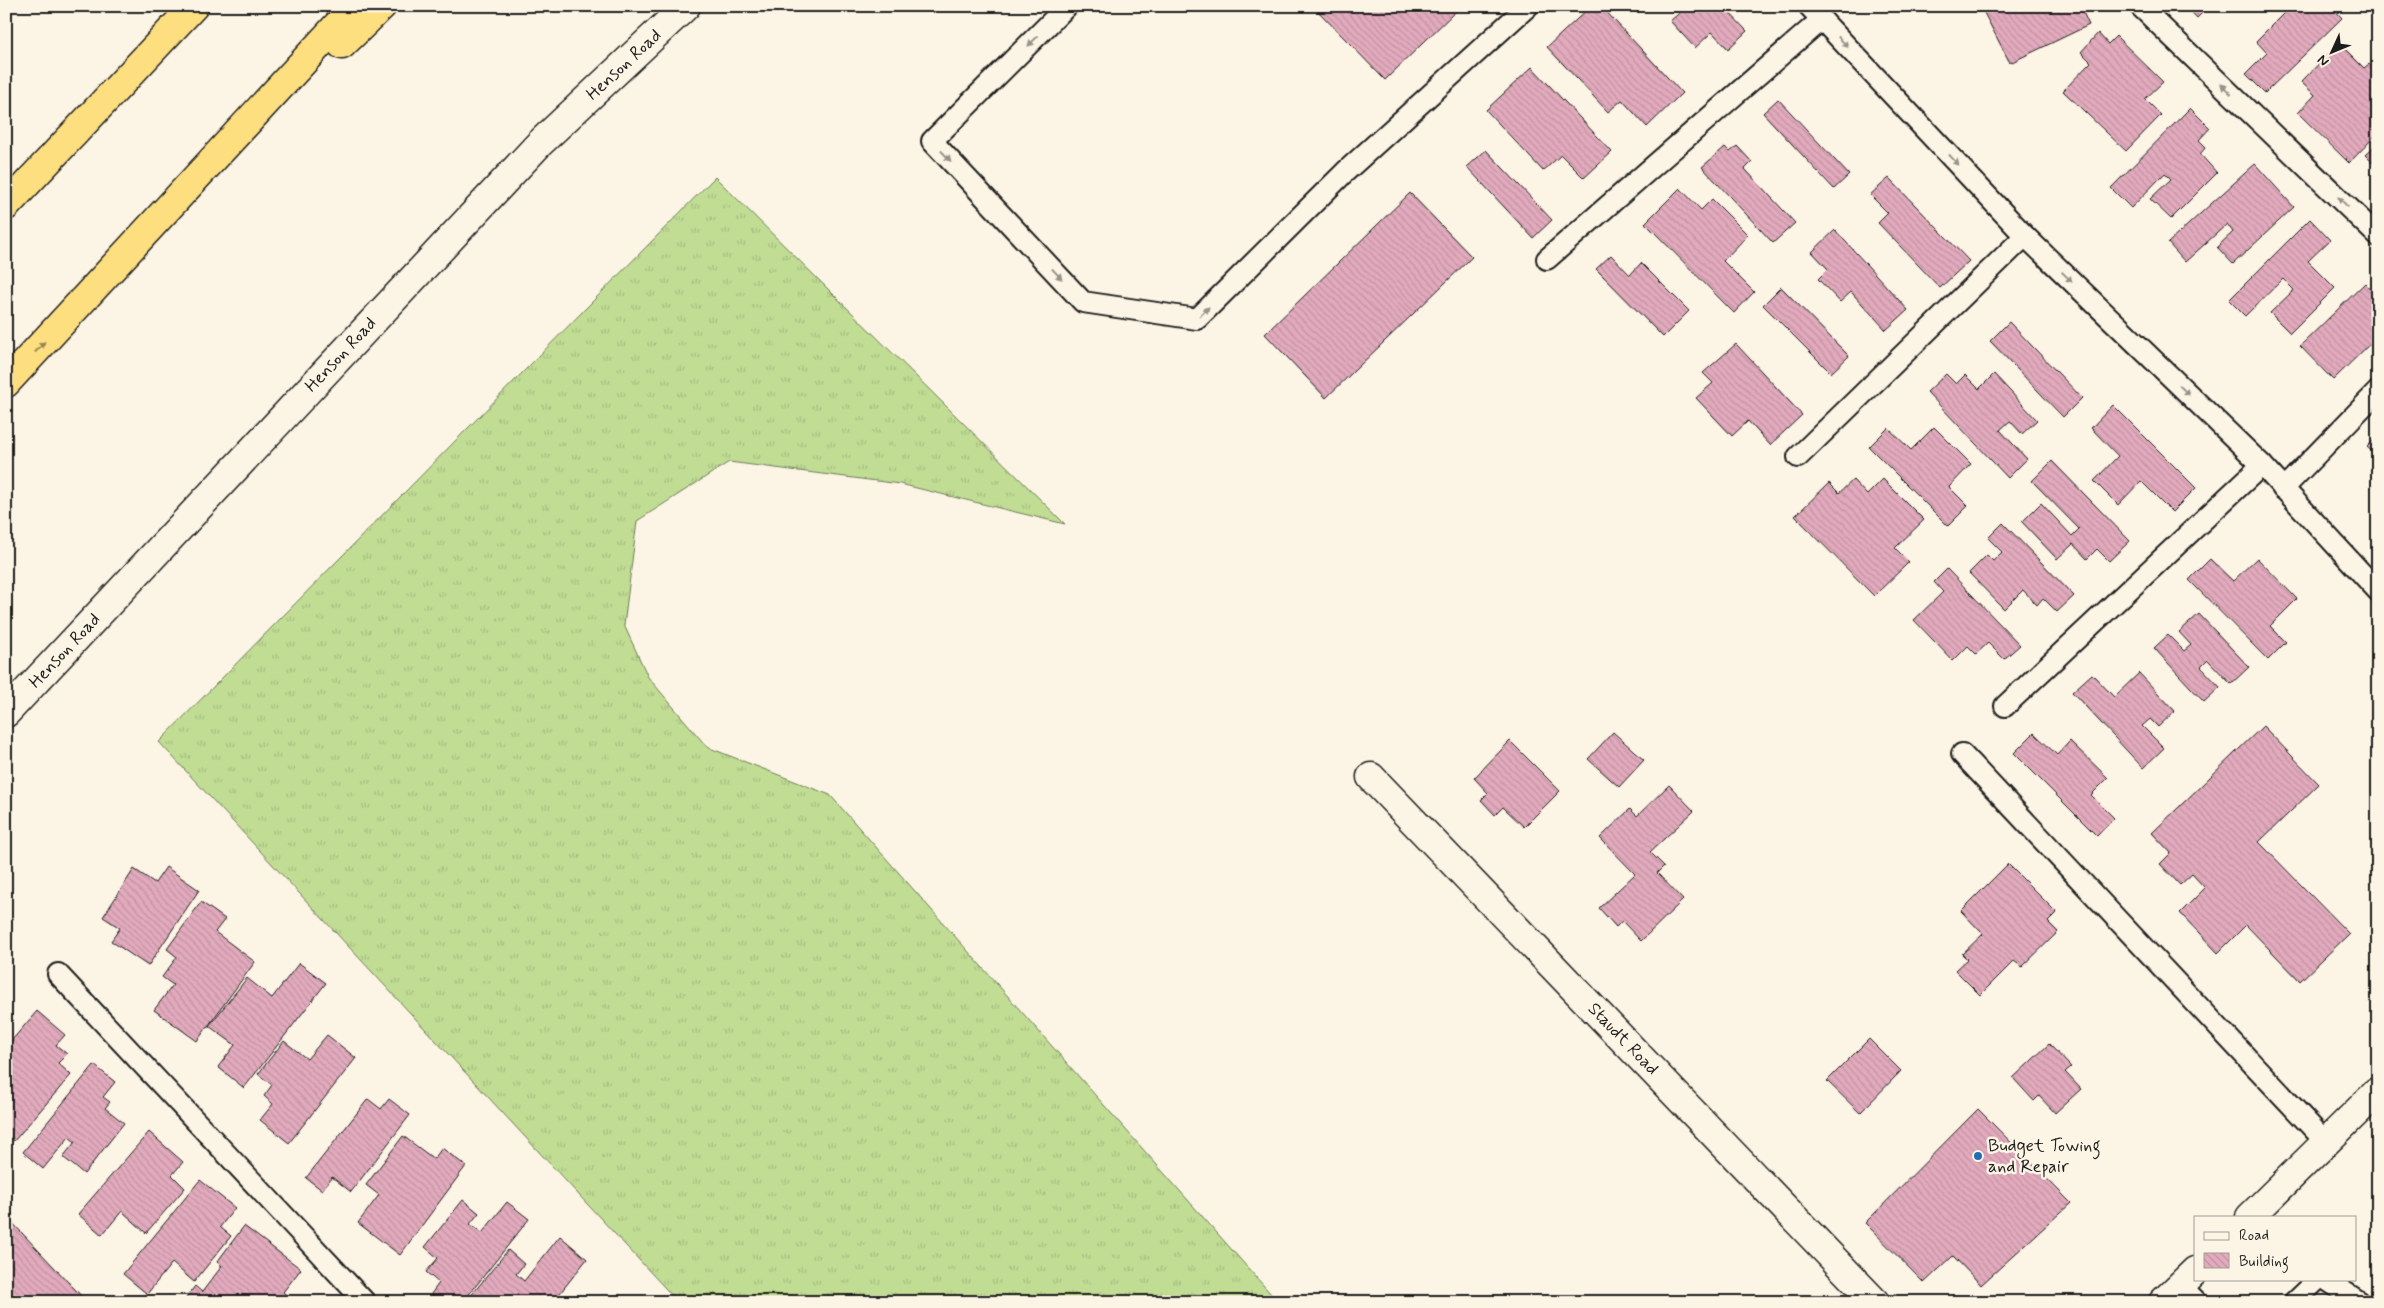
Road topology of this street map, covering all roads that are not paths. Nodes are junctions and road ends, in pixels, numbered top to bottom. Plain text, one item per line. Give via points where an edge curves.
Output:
1 (177, 6) edge
2 (194, 6) edge
3 (354, 6) edge
4 (382, 6) edge
5 (686, 6) edge
6 (1067, 6) edge
7 (1528, 6) edge
8 (2140, 6) edge
9 (1816, 13) edge
10 (34, 175) junction
11 (6, 206) edge
12 (2025, 236) junction
13 (2378, 236) edge
14 (139, 240) junction
15 (1547, 259) dead end
16 (6, 382) edge
17 (2378, 390) edge
18 (1798, 457) dead end
19 (2262, 465) junction
20 (2284, 489) junction
21 (2376, 587) edge
22 (2005, 706) dead end
23 (6, 713) edge
24 (1962, 754) dead end
25 (1371, 776) dead end
26 (58, 974) dead end
27 (2378, 1091) edge
28 (2326, 1141) junction
29 (2251, 1216) edge
30 (2317, 1280) edge
31 (2327, 1280) edge
32 (366, 1302) edge
33 (1875, 1302) edge
34 (2294, 1302) edge
35 (2360, 1302) edge

1 - 10 highway
2 - 10 highway
3 - 14 highway
4 - 14 highway
5 - 23 street, Henson Road via 540,143
6 -> 7 lane via 932,141 1083,302 1198,319 1345,172
13 -> 8 lane
9 -> 12 lane
9 - 15 lane
10 - 11 highway
12 - 18 lane
12 -> 19 lane
16 -> 14 highway
17 - 20 lane
19 - 20 lane
19 - 22 lane
20 - 21 lane
24 - 28 lane
25 - 33 street, Staudt Road
26 - 32 lane
27 - 28 street
28 - 29 street
30 - 34 lane
31 - 35 lane

